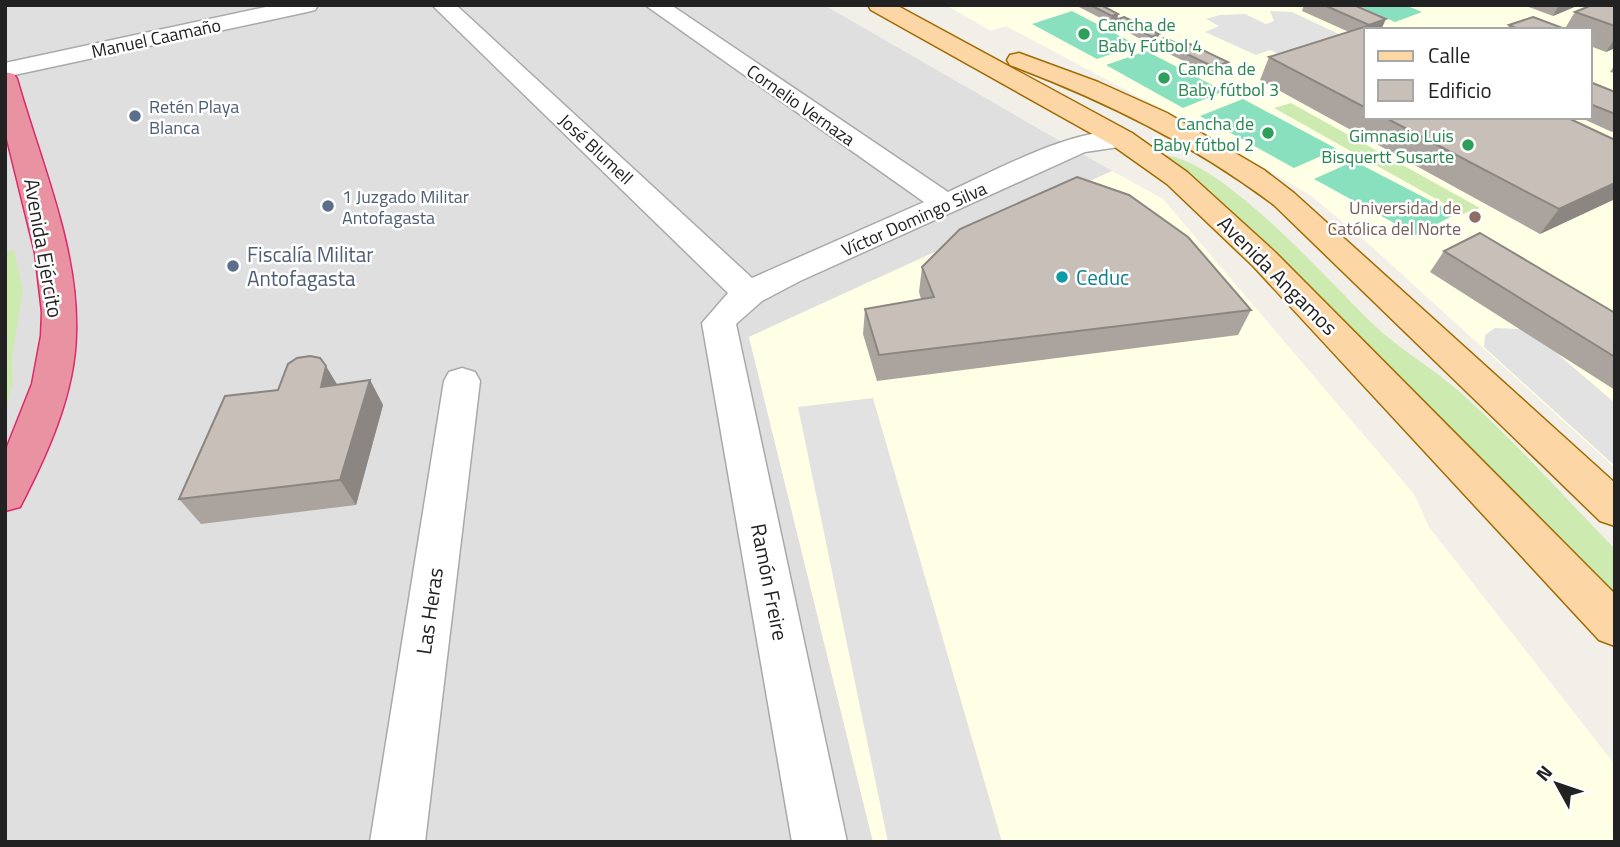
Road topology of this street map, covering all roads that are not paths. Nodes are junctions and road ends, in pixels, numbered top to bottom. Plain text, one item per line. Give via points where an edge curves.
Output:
1 (307, 5) edge
2 (443, 5) edge
3 (656, 5) edge
4 (879, 5) edge
5 (908, 5) edge
6 (223, 14) edge
7 (5, 70) edge
8 (5, 79) edge
9 (1122, 139) junction
10 (1218, 153) junction
11 (946, 204) junction
12 (734, 308) junction
13 (462, 381) dead end
14 (5, 495) edge
15 (1615, 509) edge
16 (1615, 625) edge
17 (397, 842) edge
18 (820, 842) edge

1 - 6 street, Manuel Caamaño
2 - 12 street, José Blumell
3 - 11 street, Cornelio Vernaza
4 - 9 main road, Avenida Angamos
5 - 10 main road via 990,48 1127,102
6 - 7 street, Manuel Caamaño
8 - 14 highway, Avenida Ejército via 39,200 59,314 48,391
9 - 10 main road
9 - 11 street, Víctor Domingo Silva via 1079,145
9 - 16 main road, Avenida Angamos via 1177,178 1264,259
10 - 15 main road via 1284,199
11 - 12 street, Víctor Domingo Silva
12 - 18 street, Ramón Freire
13 - 17 street, Las Heras

